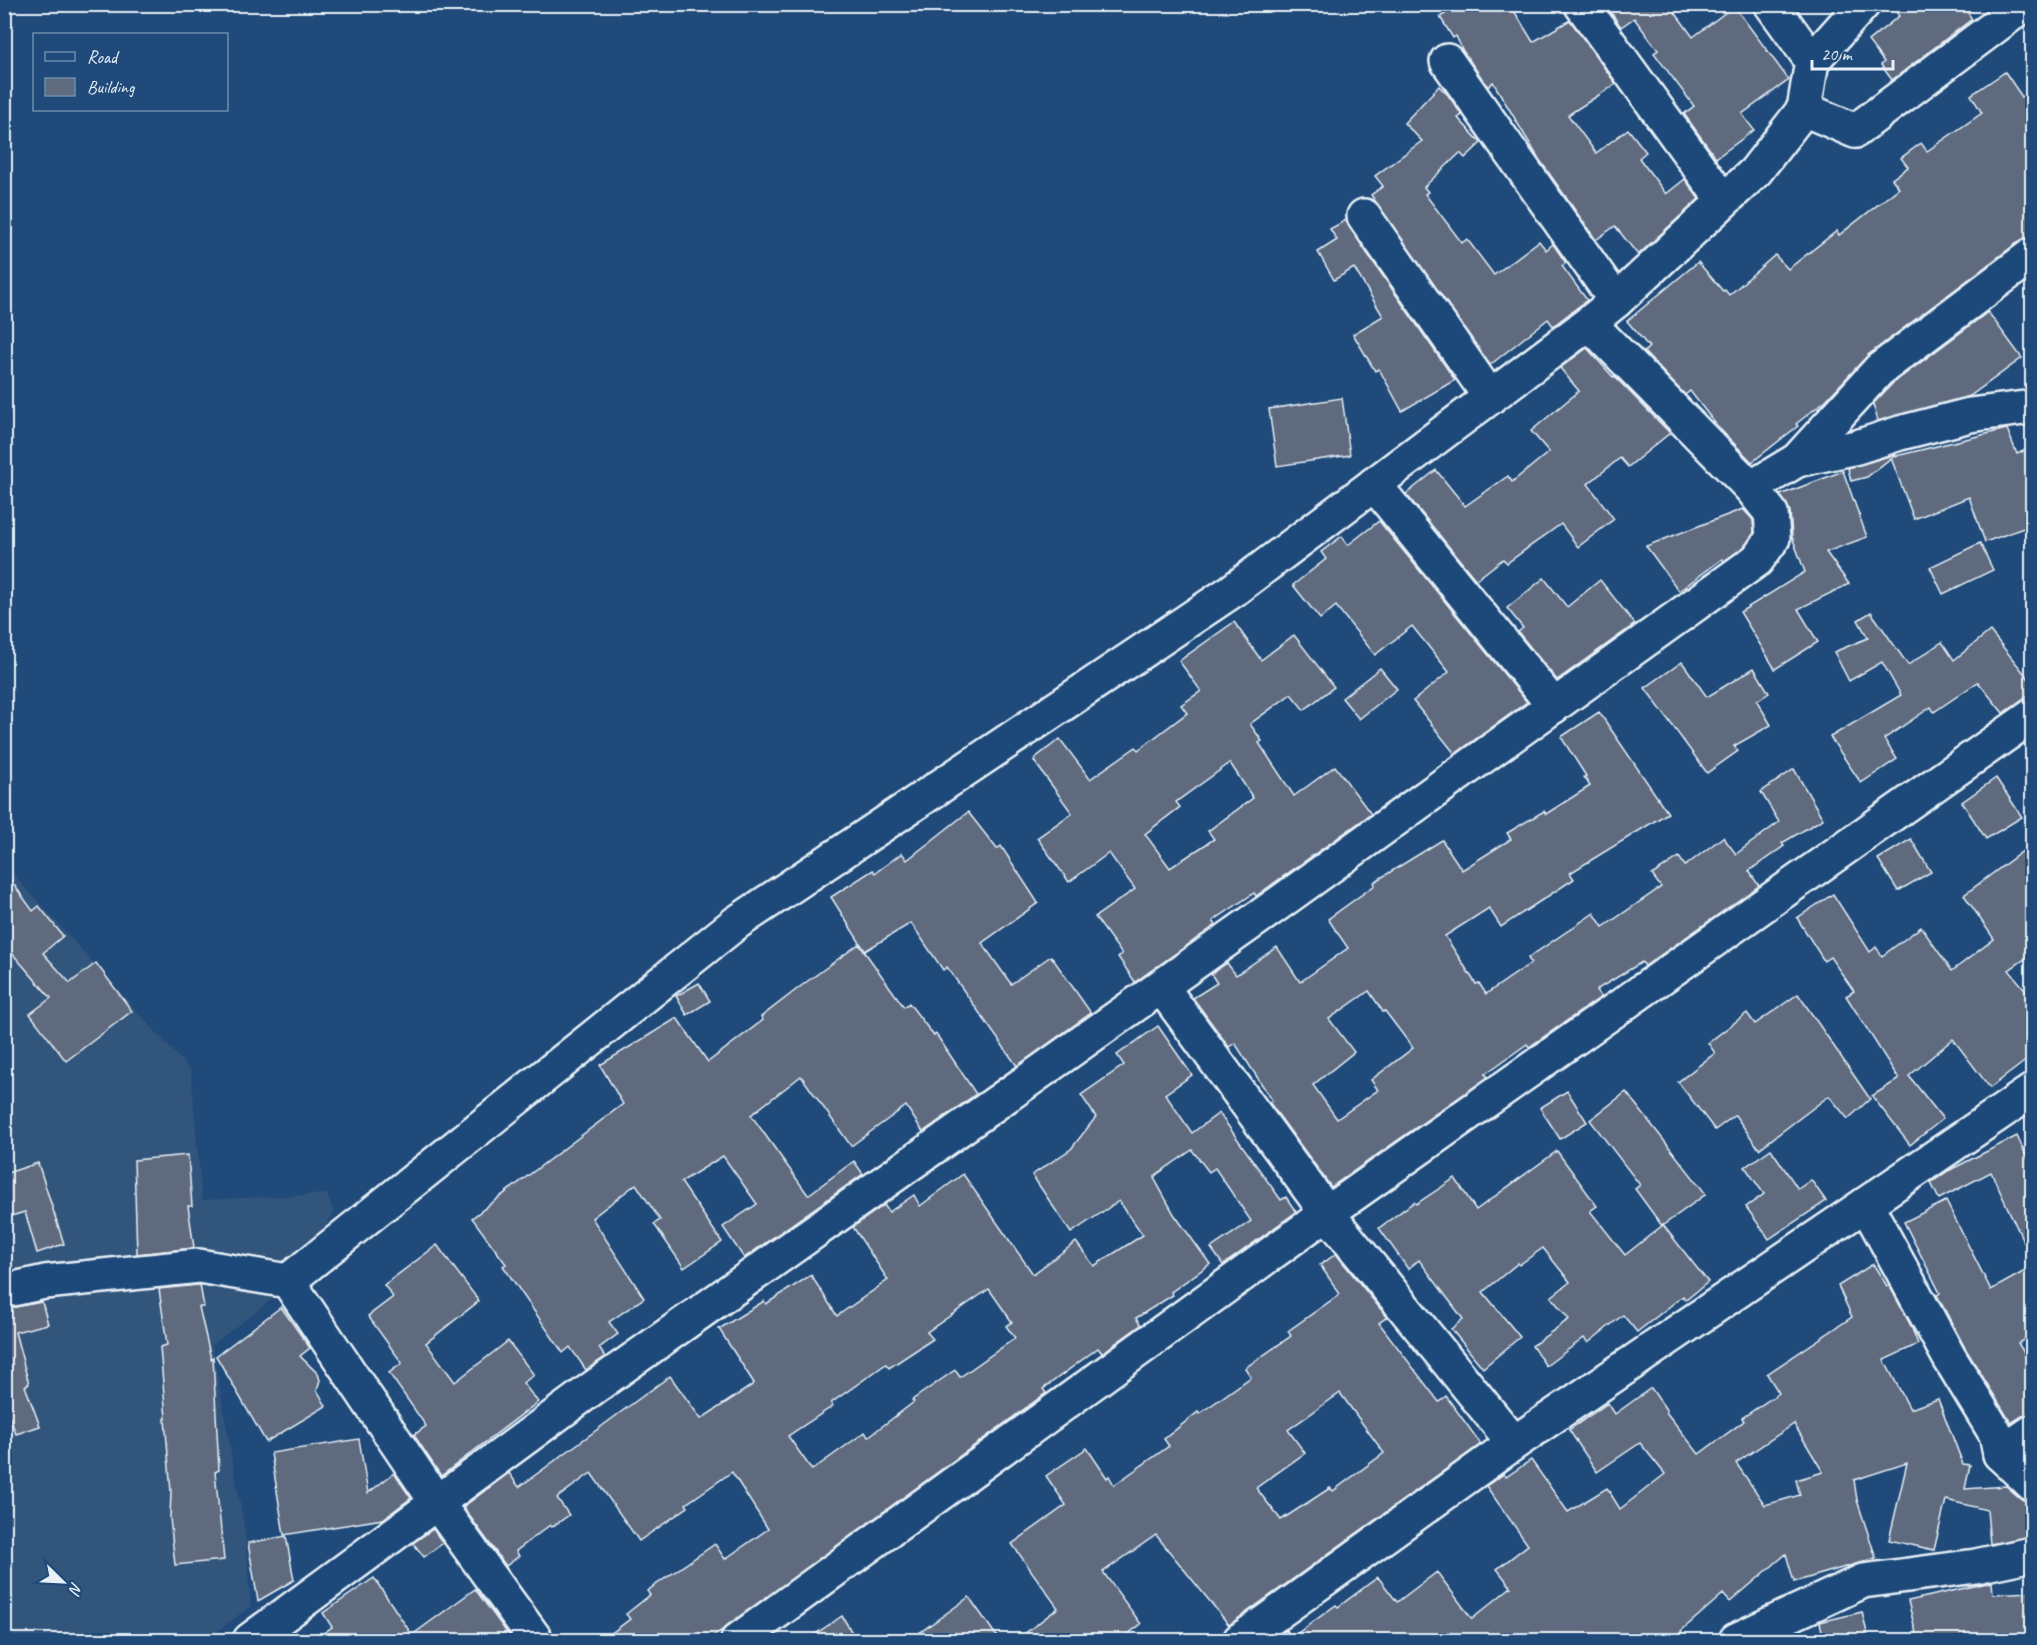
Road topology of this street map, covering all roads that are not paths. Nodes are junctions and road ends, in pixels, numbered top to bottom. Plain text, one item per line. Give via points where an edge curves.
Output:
1 (1581, 4) edge
2 (1771, 4) edge
3 (1863, 4) edge
4 (2025, 4) edge
5 (1447, 61) dead end
6 (1812, 61) junction
7 (1804, 109) junction
8 (1723, 200) junction
9 (1364, 216) dead end
10 (2032, 255) edge
11 (1616, 301) junction
12 (1589, 323) junction
13 (1490, 397) junction
14 (2032, 407) edge
15 (1797, 460) junction
16 (1374, 484) junction
17 (1751, 488) junction
18 (1554, 706) junction
19 (2032, 716) edge
20 (1161, 986) junction
21 (2032, 1091) edge
22 (1866, 1204) junction
23 (1327, 1213) junction
24 (288, 1281) junction
25 (4, 1291) edge
26 (2032, 1432) edge
27 (1514, 1443) junction
28 (2000, 1454) junction
29 (2032, 1484) edge
30 (437, 1503) junction
31 (2032, 1554) edge
32 (250, 1641) edge
33 (536, 1641) edge
34 (738, 1641) edge
35 (1240, 1641) edge
36 (1736, 1641) edge

1 - 8 street
2 - 6 street
3 - 6 street
4 - 7 street via 1855,131
5 - 11 street
6 - 7 street
7 - 8 street via 1755,171
8 - 11 street
9 - 13 street
10 - 15 street via 1879,370
11 - 12 street
12 - 13 street
12 - 17 street
13 - 16 street
14 - 15 street via 1970,415
15 - 17 street
16 - 18 street
16 - 24 street via 1232,591 736,923
17 - 18 street via 1770,513 1773,538 1757,560
18 - 20 street
19 - 23 street
20 - 23 street
20 - 30 street
21 - 22 street
22 - 27 street
22 - 28 street via 1949,1357 1996,1434
23 - 27 street
23 - 34 street
24 - 25 street via 199,1266 45,1282
24 - 30 street
26 - 28 street
27 - 35 street
28 - 29 street
30 - 32 street
30 - 33 street
31 - 36 street via 1976,1566 1863,1581

